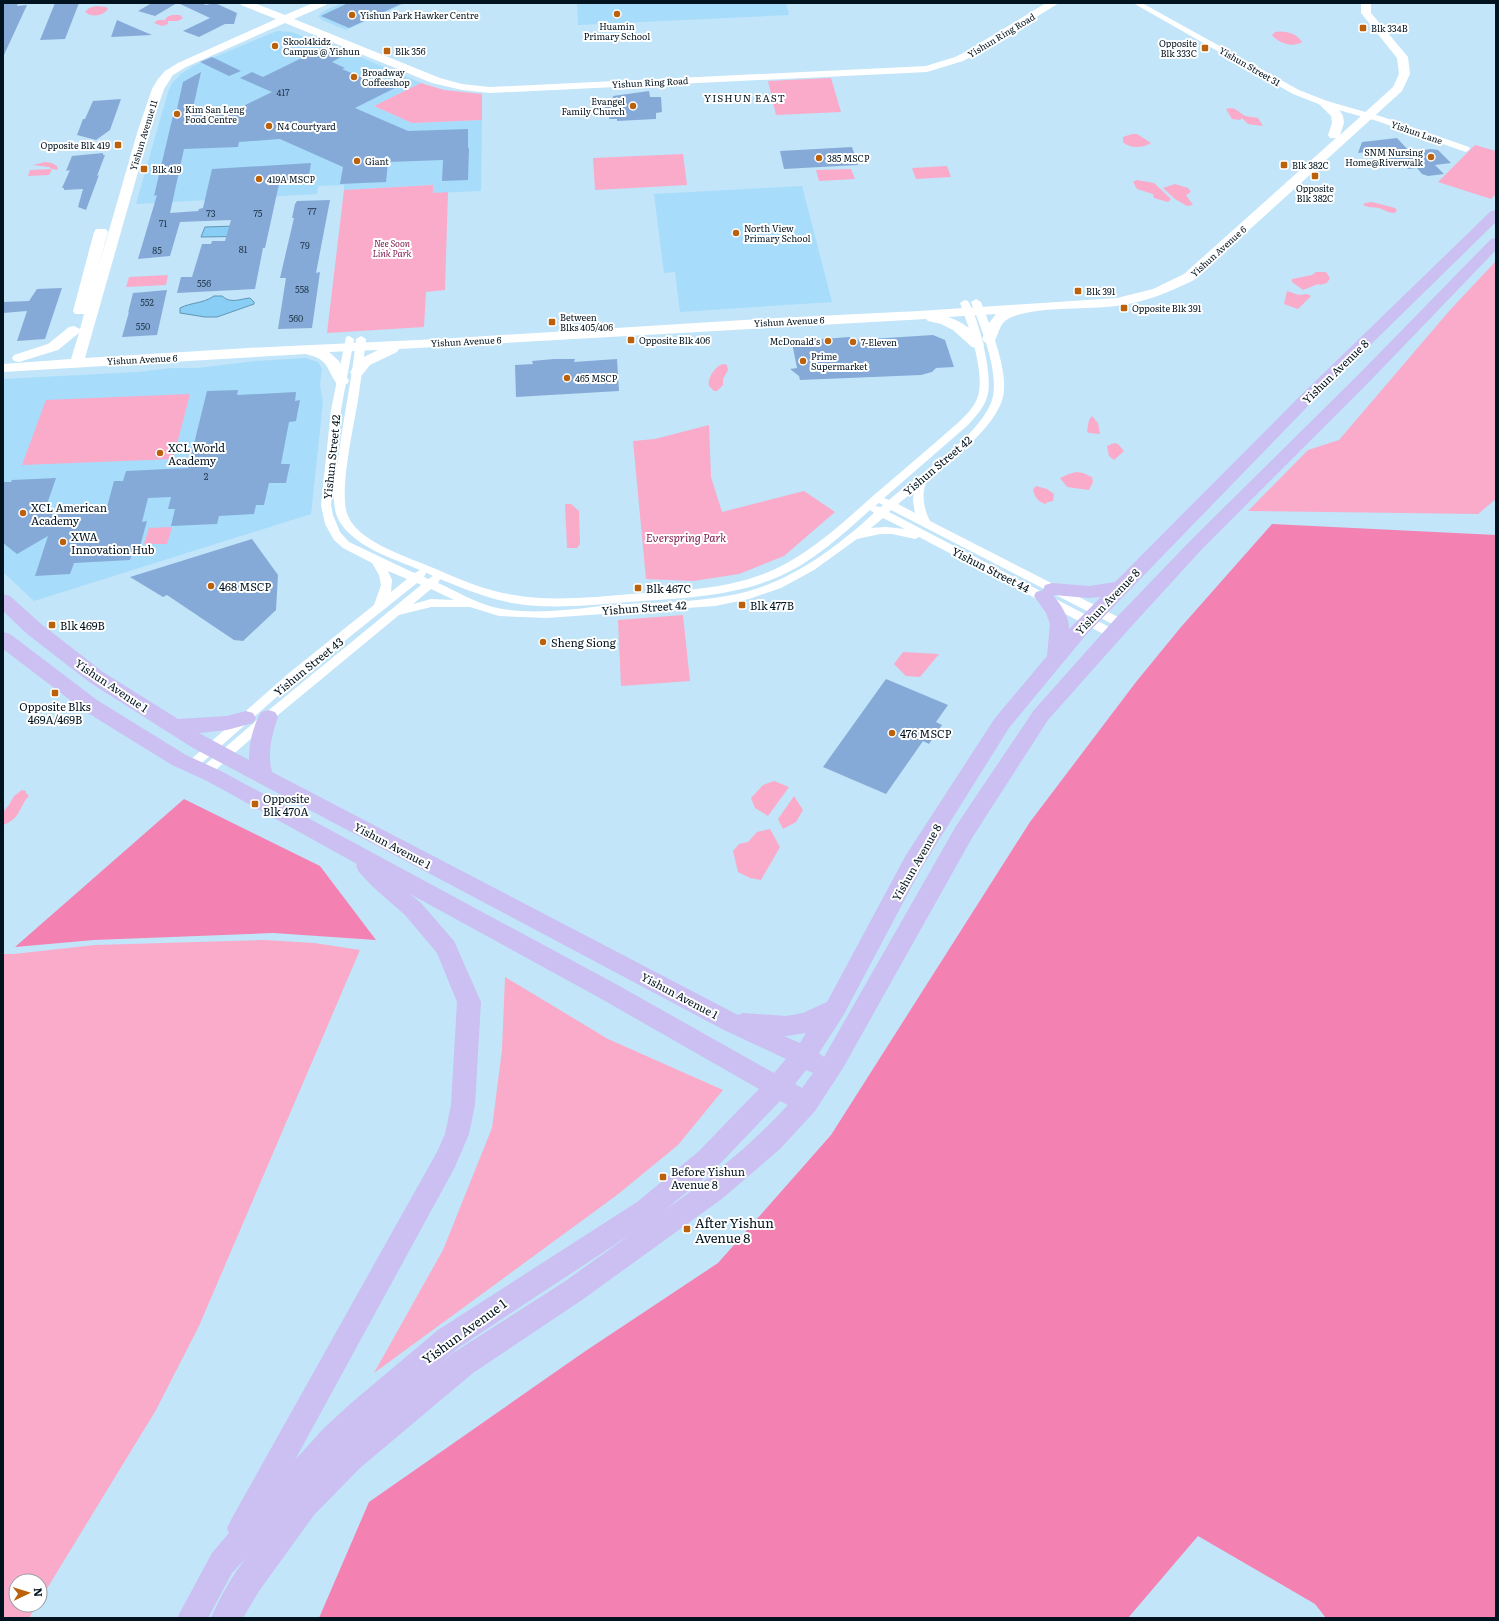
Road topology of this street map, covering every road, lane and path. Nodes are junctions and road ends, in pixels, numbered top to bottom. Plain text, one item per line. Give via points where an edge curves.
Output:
1 (245, 3) edge
2 (1041, 3) edge
3 (1054, 3) edge
4 (1138, 3) edge
5 (1359, 3) edge
6 (1366, 3) edge
7 (314, 4) edge
8 (279, 11) edge
9 (309, 26) junction
10 (267, 28) junction
11 (249, 31) junction
12 (924, 65) junction
13 (146, 89) dead end
14 (1324, 103) junction
15 (140, 106) dead end
16 (1364, 114) junction
17 (133, 125) dead end
18 (1334, 135) junction
19 (1466, 149) dead end
20 (1272, 194) junction
21 (1496, 214) edge
22 (105, 218) dead end
23 (1496, 242) edge
24 (1190, 259) dead end
25 (1179, 268) dead end
26 (87, 307) junction
27 (972, 307) junction
28 (1028, 307) junction
29 (919, 315) junction
30 (80, 331) junction
31 (467, 333) junction
32 (501, 339) junction
33 (983, 342) junction
34 (354, 343) junction
35 (417, 344) junction
36 (303, 349) junction
37 (120, 352) junction
38 (19, 358) junction
39 (3, 359) edge
40 (71, 359) junction
41 (3, 368) edge
42 (358, 372) junction
43 (342, 381) junction
44 (923, 478) junction
45 (878, 498) junction
46 (868, 505) junction
47 (886, 509) junction
48 (926, 523) junction
49 (853, 538) junction
50 (930, 538) junction
51 (376, 561) junction
52 (427, 570) junction
53 (439, 575) junction
54 (416, 579) junction
55 (429, 584) junction
56 (1120, 588) junction
57 (1047, 592) junction
58 (3, 600) edge
59 (473, 604) junction
60 (379, 608) junction
61 (394, 612) junction
62 (1093, 615) junction
63 (1117, 629) junction
64 (3, 639) edge
65 (1056, 658) junction
66 (268, 717) junction
67 (246, 718) junction
68 (176, 727) junction
69 (217, 752) junction
70 (198, 769) junction
71 (263, 776) junction
72 (353, 851) junction
73 (835, 1009) junction
74 (732, 1023) junction
75 (804, 1056) junction
76 (828, 1072) junction
77 (778, 1086) junction
78 (806, 1103) junction
79 (448, 1339) junction
80 (463, 1363) junction
81 (222, 1564) junction
82 (192, 1618) edge
83 (226, 1618) edge

1 - 8 main road, Yishun Ring Road
2 - 12 main road, Yishun Ring Road via 969,46
3 - 12 main road, Yishun Ring Road via 959,59
4 - 14 street, Yishun Street 31 via 1296,92
5 - 16 main road, Yishun Avenue 6 via 1361,19 1392,57 1396,73 1390,86
6 - 16 main road, Yishun Avenue 6 via 1366,13 1402,57 1405,74 1398,89
7 - 8 main road, Yishun Avenue 11
7 - 9 main road via 309,16
8 - 9 main road, Yishun Ring Road
8 - 10 main road, Yishun Avenue 11
8 - 11 main road, Yishun Avenue 11
8 - 11 main road via 261,15 260,22
9 - 10 main road
9 - 12 main road, Yishun Ring Road via 436,81 474,89 502,90
10 - 26 main road, Yishun Avenue 11 via 182,65 162,81
11 - 13 main road, Yishun Avenue 11 via 174,64 152,80
14 - 16 street, Yishun Street 31
14 - 18 main road via 1338,116 1339,121
15 - 17 main road, Yishun Avenue 11
16 - 18 main road, Yishun Avenue 6
16 - 19 street, Yishun Lane
16 - 20 main road, Yishun Avenue 6
18 - 20 main road, Yishun Avenue 6
20 - 24 main road, Yishun Avenue 6
20 - 28 main road, Yishun Avenue 6 via 1189,277 1168,288 1118,302
21 - 56 main road, Yishun Avenue 8 via 1302,403
22 - 26 main road, Yishun Avenue 11
23 - 63 main road via 1197,544
25 - 27 main road, Yishun Avenue 6 via 1158,281 1122,291
26 - 30 main road, Yishun Avenue 11
27 - 28 main road, Yishun Avenue 6
27 - 29 main road, Yishun Avenue 6
27 - 31 main road, Yishun Avenue 6
27 - 33 street, Yishun Street 42
28 - 33 main road via 997,319
29 - 32 main road, Yishun Avenue 6
29 - 33 main road via 940,319 960,327
30 - 37 main road via 98,347
30 - 38 main road via 53,347
30 - 40 main road, Yishun Avenue 11
31 - 32 main road via 473,338
31 - 34 main road, Yishun Avenue 6
32 - 35 main road, Yishun Avenue 6
33 - 44 street, Yishun Street 42 via 999,383 994,409 980,428
33 - 45 street, Yishun Street 42 via 986,379 984,395 977,409 964,424
34 - 35 main road, Yishun Avenue 6
34 - 36 main road, Yishun Avenue 6
34 - 37 main road, Yishun Avenue 6
34 - 42 street, Yishun Street 42
34 - 43 street, Yishun Street 42
35 - 42 main road via 394,348 381,354 365,362
36 - 40 main road, Yishun Avenue 6
36 - 43 main road via 330,358
37 - 40 main road, Yishun Avenue 6
38 - 39 main road, Yishun Avenue 6
38 - 40 main road, Yishun Avenue 6
40 - 41 main road, Yishun Avenue 6
42 - 52 street, Yishun Street 42 via 342,460 339,501 344,519 356,534 378,548
43 - 51 street, Yishun Street 42 via 336,410 326,505 328,520 342,543
44 - 47 street, Yishun Street 42
44 - 48 street via 918,504
45 - 46 street, Yishun Street 42
45 - 47 street, Yishun Street 44
46 - 47 street, Yishun Street 44
46 - 53 street, Yishun Street 42 via 806,557 776,574 751,584 728,589 562,603 537,602 483,592
47 - 48 street, Yishun Street 44
47 - 49 street, Yishun Street 42
47 - 50 street, Yishun Street 44
48 - 57 street, Yishun Street 44
49 - 50 street via 886,529
49 - 59 street, Yishun Street 42 via 796,577 763,591 723,600 524,614 497,612
50 - 57 street, Yishun Street 44
51 - 54 street, Yishun Street 42
51 - 60 street via 385,572 387,584
52 - 53 street, Yishun Street 42
52 - 54 street, Yishun Street 43
53 - 55 street, Yishun Street 43
54 - 55 street, Yishun Street 42
54 - 60 street, Yishun Street 43
55 - 59 street, Yishun Street 42
55 - 61 street, Yishun Street 43
56 - 57 main road via 1089,592
56 - 62 main road, Yishun Avenue 8
57 - 62 street, Yishun Street 44
57 - 65 main road via 1060,622
58 - 68 main road, Yishun Avenue 1 via 33,628 96,678
59 - 61 street via 432,603
60 - 67 street, Yishun Street 43 via 293,676
61 - 66 street, Yishun Street 43
62 - 63 street, Yishun Street 44
62 - 65 main road, Yishun Avenue 8
63 - 76 main road via 1041,715 968,825
64 - 70 main road via 90,705
65 - 73 main road, Yishun Avenue 8 via 1002,723 914,862
66 - 69 street, Yishun Street 43
66 - 71 main road via 259,749
67 - 68 main road via 227,723
67 - 69 street, Yishun Street 43
68 - 69 main road, Yishun Avenue 1
69 - 70 street, Yishun Street 43
69 - 71 main road, Yishun Avenue 1
70 - 72 main road
71 - 74 main road, Yishun Avenue 1
72 - 77 main road
72 - 81 main road via 381,881 413,909 446,948 469,1002 463,1105 457,1134 446,1159
73 - 74 main road via 806,1023 786,1026
73 - 75 main road, Yishun Avenue 8
74 - 75 main road, Yishun Avenue 1
75 - 76 main road, Yishun Avenue 1
75 - 77 main road, Yishun Avenue 1
76 - 78 main road
77 - 78 main road
77 - 79 main road, Yishun Avenue 1 via 707,1160 646,1210
78 - 80 main road via 772,1140 714,1190 573,1291
79 - 80 main road
79 - 81 main road, Yishun Avenue 1 via 387,1389 333,1439
80 - 83 main road via 350,1458 304,1505 248,1580
81 - 82 main road, Yishun Avenue 1

